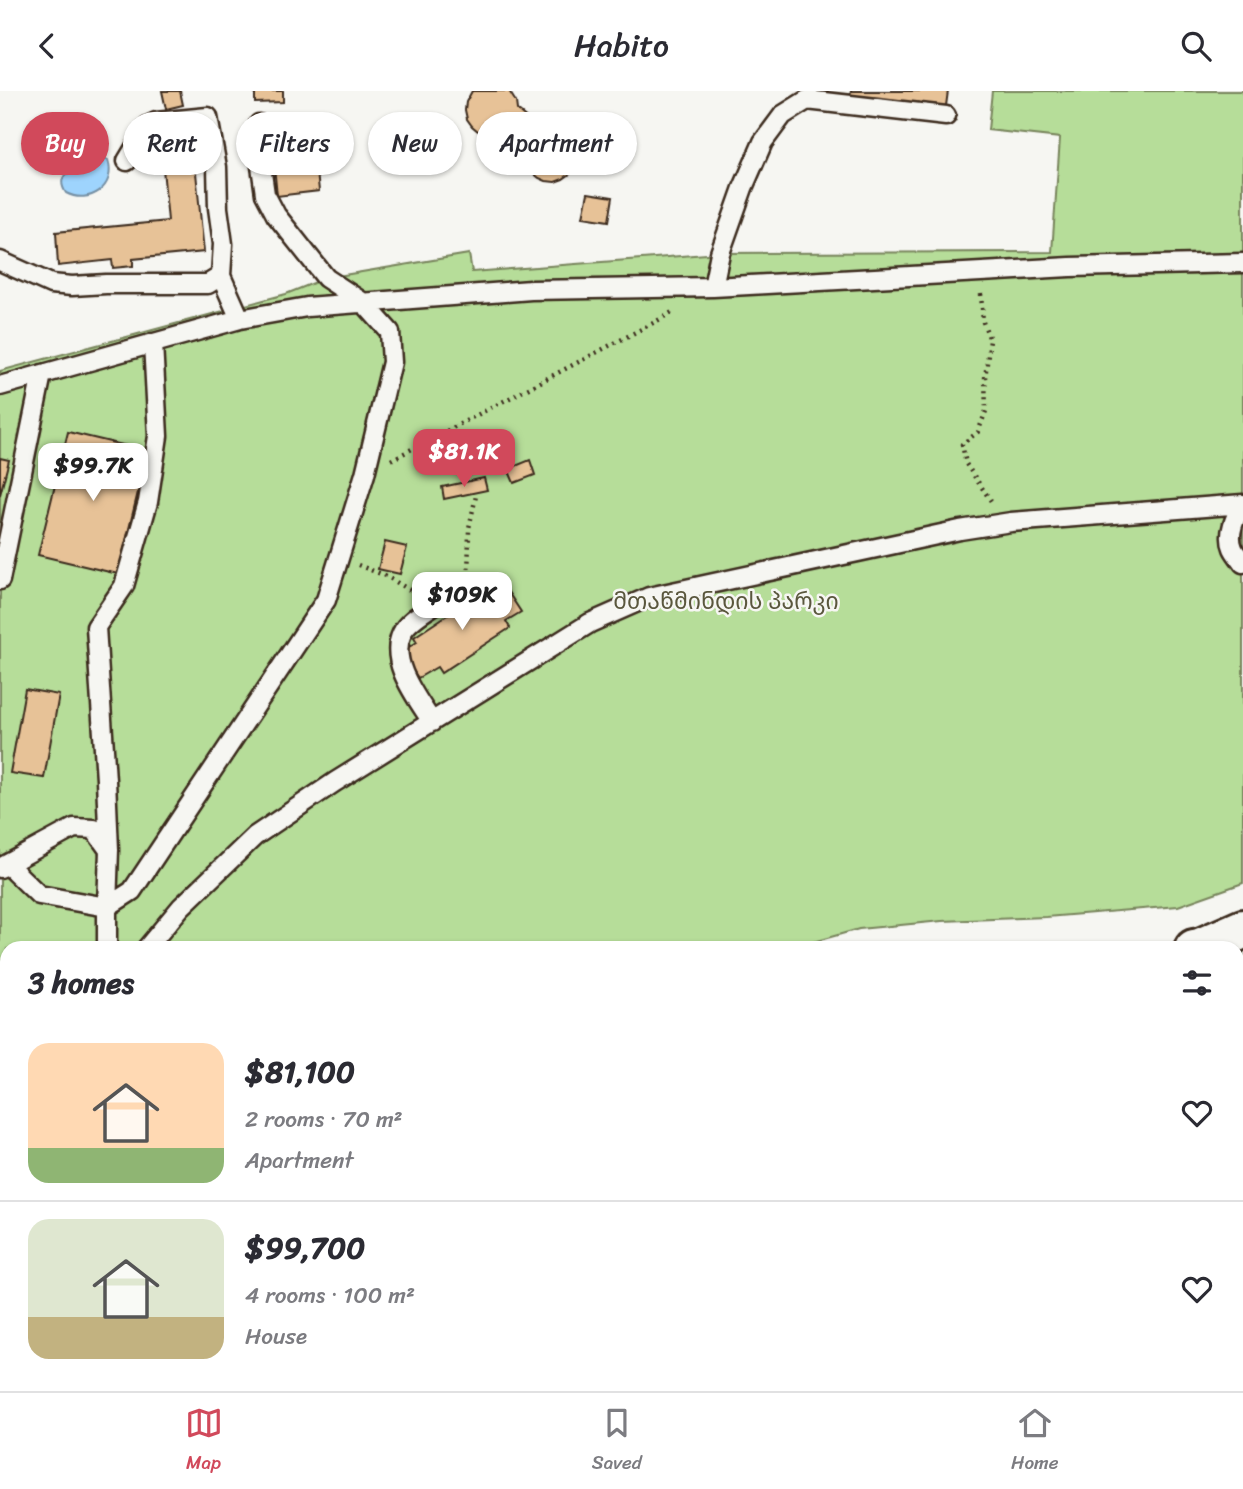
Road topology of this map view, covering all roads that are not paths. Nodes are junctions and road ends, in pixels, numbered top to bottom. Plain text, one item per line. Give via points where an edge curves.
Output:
1 (946, 116) dead end
2 (217, 175) edge
3 (262, 175) edge
4 (0, 261) edge
5 (1243, 263) edge
6 (220, 276) junction
7 (713, 287) junction
8 (364, 303) junction
9 (240, 319) junction
10 (153, 343) junction
11 (42, 374) junction
12 (0, 386) edge
13 (1243, 505) edge
14 (1243, 563) edge
15 (0, 580) edge
16 (434, 605) road end
17 (432, 722) junction
18 (108, 850) junction
19 (4, 867) edge
20 (107, 907) junction
21 (1243, 929) edge
22 (107, 941) edge
23 (153, 941) edge
24 (1216, 941) edge

1 - 7 lane via 807,100 783,115 763,142 743,188
2 - 6 lane via 223,244
3 - 8 lane via 265,194 276,215 326,278
4 - 6 lane via 51,284 72,286 208,284
5 - 7 lane via 1070,267
6 - 9 lane
7 - 8 lane via 531,290
8 - 9 lane
8 - 20 lane via 390,332 393,362 326,600 132,891
9 - 10 lane
10 - 11 lane
10 - 18 lane via 158,436 148,502 124,586 96,627
11 - 12 lane
11 - 15 lane
13 - 14 lane via 1232,526 1232,546
13 - 17 lane via 1011,522 649,597 590,623
16 - 17 lane via 402,631 396,652 411,690
17 - 23 lane via 255,836
18 - 19 lane via 94,829 74,828
18 - 20 lane
19 - 20 lane via 39,895
20 - 22 lane
21 - 24 street

